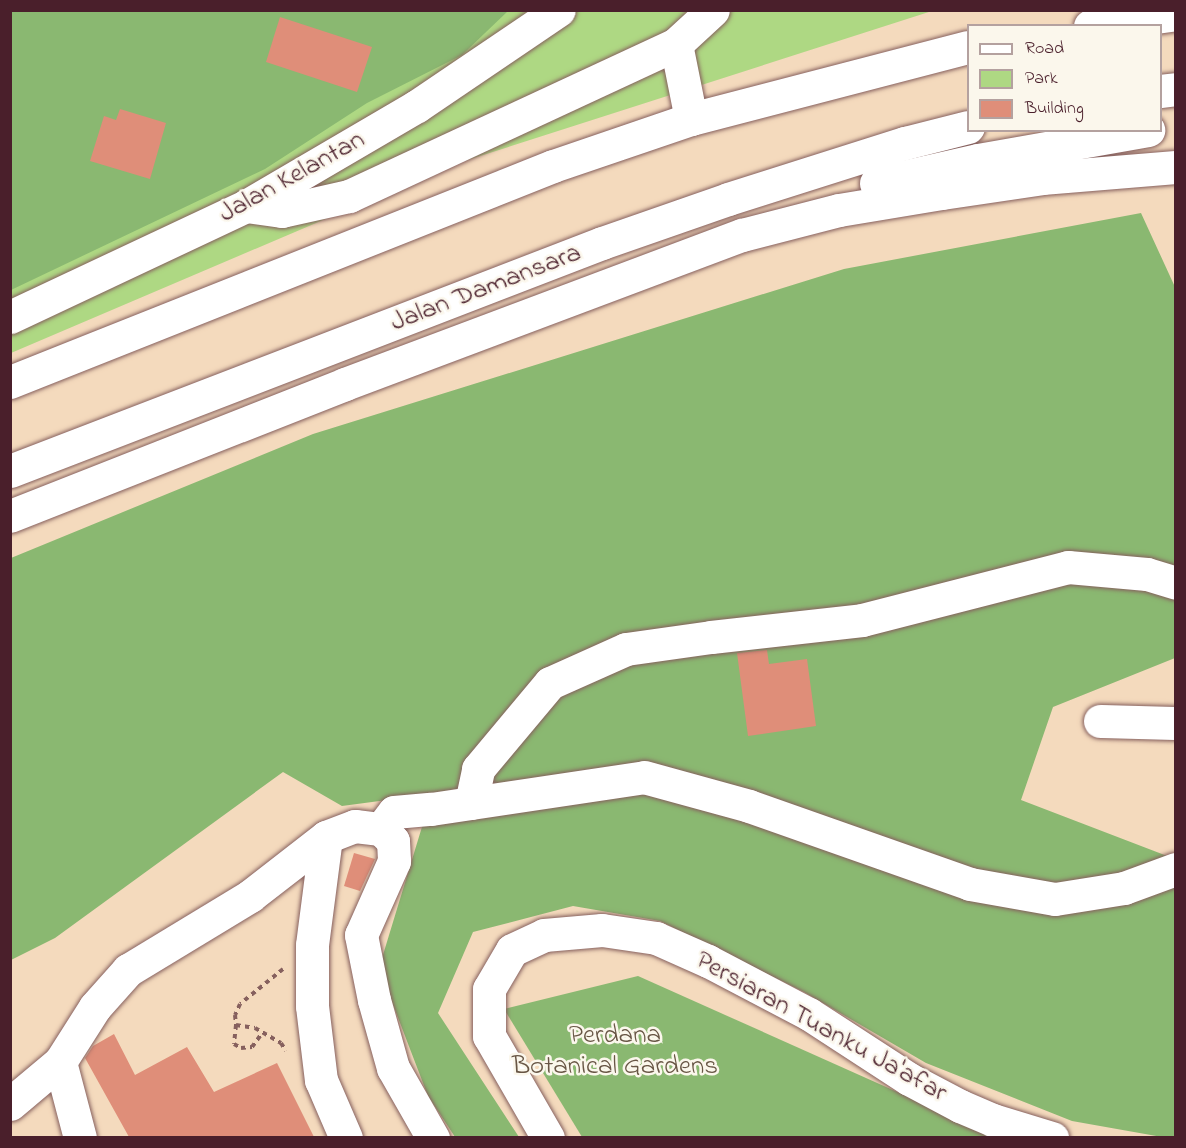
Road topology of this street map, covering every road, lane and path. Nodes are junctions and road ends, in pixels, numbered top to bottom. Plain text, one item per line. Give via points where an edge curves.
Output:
1 (559, 10) edge
2 (713, 10) edge
3 (1176, 14) edge
4 (1104, 24) edge
5 (676, 44) junction
6 (967, 48) edge
7 (691, 119) junction
8 (967, 128) edge
9 (1137, 132) edge
10 (1176, 166) edge
11 (246, 206) junction
12 (425, 312) junction
13 (10, 317) edge
14 (10, 382) edge
15 (10, 471) edge
16 (10, 516) edge
17 (1176, 583) edge
18 (1100, 721) dead end
19 (1176, 723) edge
20 (471, 803) junction
21 (381, 829) junction
22 (327, 837) junction
23 (1176, 869) edge
24 (312, 945) junction
25 (236, 1025) junction
26 (262, 1032) junction
27 (60, 1062) junction
28 (321, 1080) junction
29 (10, 1104) edge
30 (80, 1137) edge
31 (346, 1137) edge
32 (433, 1137) edge
33 (548, 1137) edge
34 (1052, 1137) edge

1 - 11 main road, Jalan Kelantan via 417,106
2 - 5 main road
3 - 4 main road
5 - 7 main road
5 - 11 main road via 349,196 282,211
6 - 7 main road
7 - 14 main road via 553,166
8 - 12 main road, Jalan Damansara via 728,199
9 - 12 main road via 978,160 801,201 613,261
10 - 16 main road via 1042,178 942,193 839,210 742,235 345,384
11 - 13 main road, Jalan Kelantan
12 - 15 main road, Jalan Damansara
17 - 20 main road via 1147,574 1068,567 862,620 626,649 550,683 478,769
18 - 19 main road
20 - 21 main road via 394,812
20 - 23 main road via 644,777 749,806 970,884 1055,899 1124,888
21 - 22 main road via 355,826
21 - 32 main road via 393,841 394,861 361,935 393,1068
22 - 24 main road
22 - 27 main road via 250,896 128,970 95,1008
24 - 25 path via 240,1004
24 - 28 main road via 312,1006
25 - 26 path
25 - 26 path via 234,1044 241,1048 252,1047
26 - 28 path via 281,1043 308,1083
27 - 29 main road
27 - 30 main road
28 - 31 main road
33 - 34 main road, Persiaran Tuanku Ja'afar via 489,1036 489,989 512,951 544,935 602,930 656,938 708,961 809,1014 909,1079 960,1106

